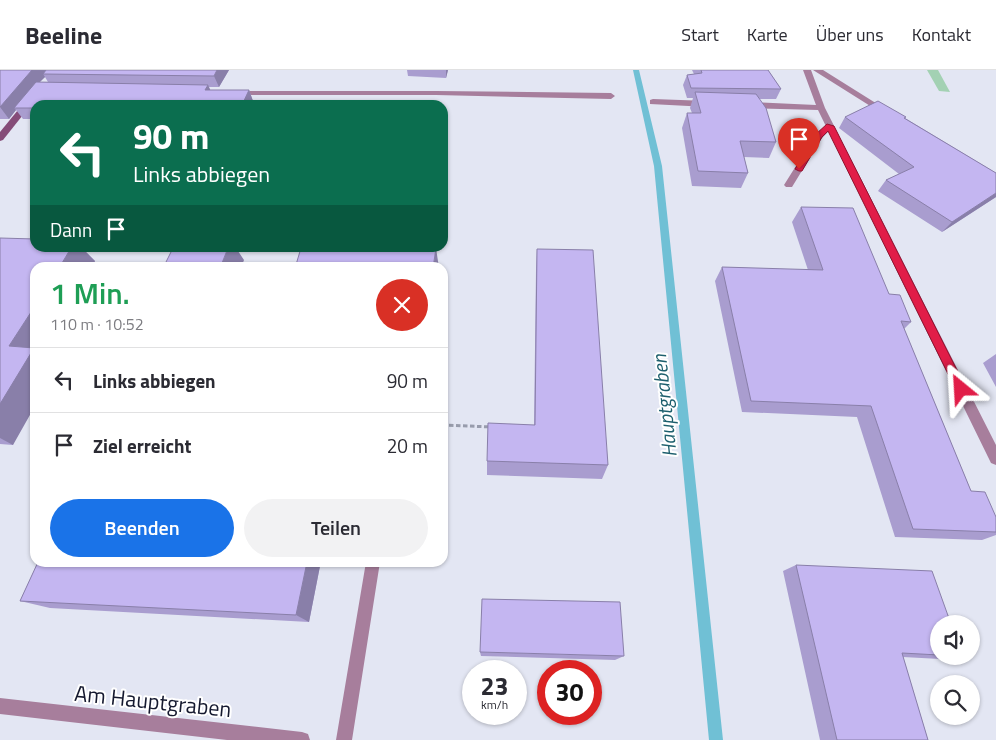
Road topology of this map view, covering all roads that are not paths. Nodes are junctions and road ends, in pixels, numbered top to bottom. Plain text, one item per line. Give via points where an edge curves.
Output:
1 (807, 70) edge
2 (818, 70) edge
3 (220, 93) edge
4 (611, 96) dead end
5 (34, 97) edge
6 (32, 100) edge
7 (30, 102) edge
8 (654, 102) dead end
9 (722, 104) edge
10 (742, 105) edge
11 (821, 108) junction
12 (892, 116) edge
13 (830, 126) junction
14 (0, 138) edge
15 (789, 185) dead end
16 (996, 459) edge
17 (372, 567) edge
18 (0, 706) edge
19 (302, 740) edge
20 (344, 740) edge

1 - 11 street
2 - 12 street
3 - 4 street
5 - 6 main road
7 - 14 main road
8 - 9 street
10 - 11 street
11 - 13 street
13 - 15 street via 819,136
13 - 16 street
17 - 20 street
18 - 19 street, Am Hauptgraben

